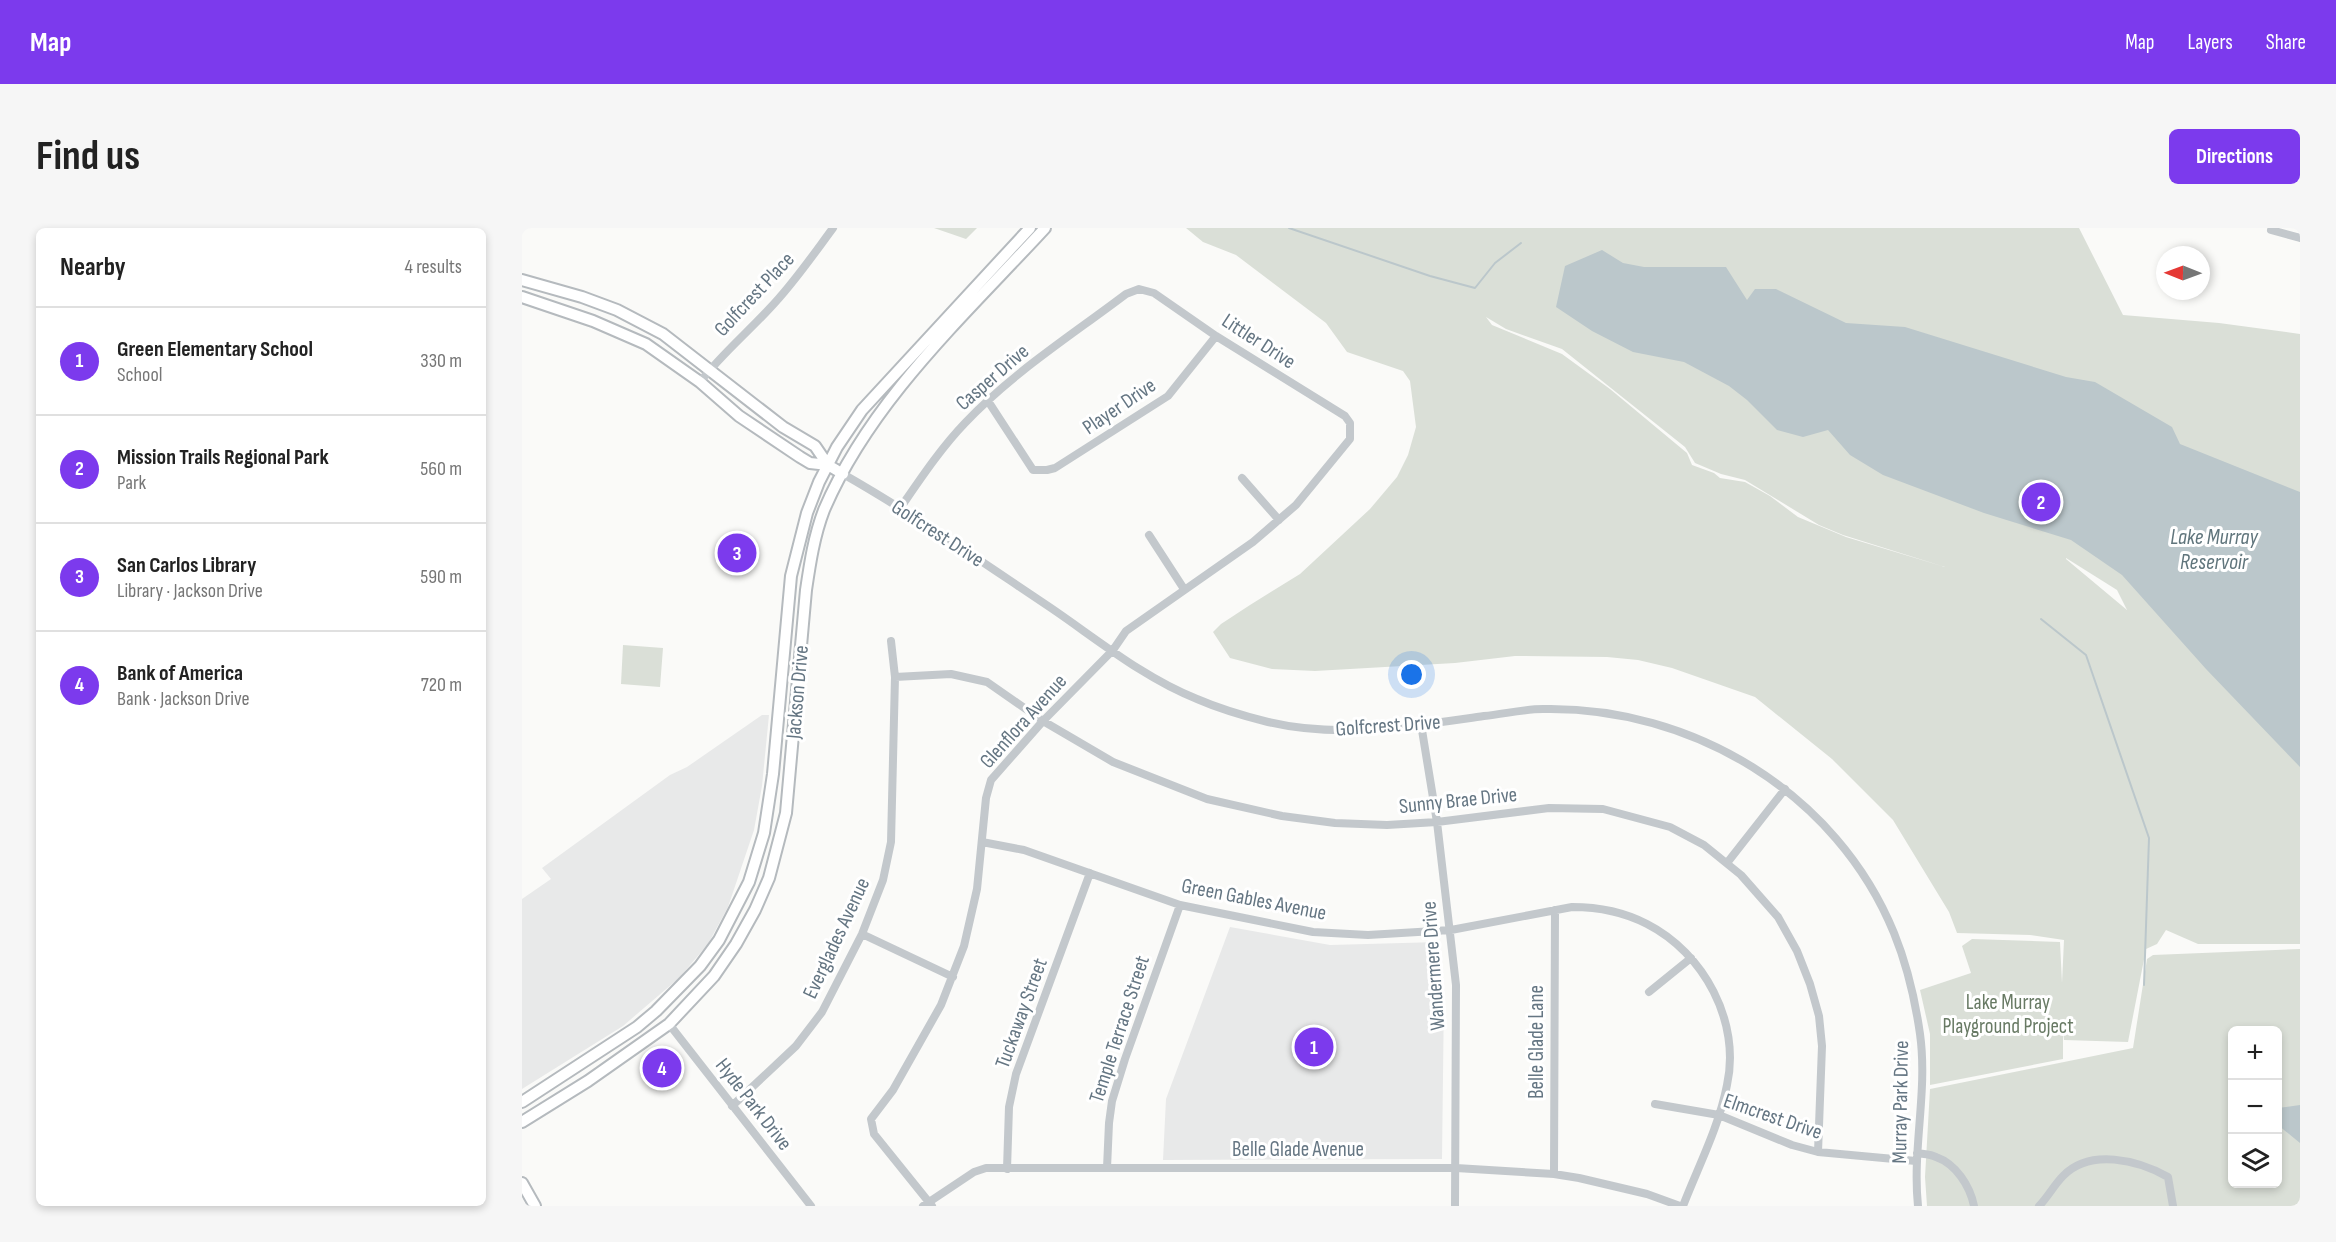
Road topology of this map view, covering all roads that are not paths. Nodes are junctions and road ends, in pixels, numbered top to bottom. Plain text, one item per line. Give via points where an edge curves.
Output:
1 (833, 228) edge
2 (1030, 228) edge
3 (1045, 228) edge
4 (2271, 230) dead end
5 (2300, 238) edge
6 (522, 280) edge
7 (1126, 294) joint
8 (522, 297) edge
9 (1216, 336) junction
10 (709, 369) junction
11 (700, 382) junction
12 (988, 401) junction
13 (1346, 446) joint
14 (828, 465) junction
15 (843, 474) junction
16 (1242, 478) dead end
17 (901, 507) junction
18 (1279, 520) junction
19 (1149, 535) dead end
20 (1184, 589) junction
21 (891, 641) dead end
22 (1113, 650) junction
23 (895, 677) junction
24 (1043, 721) junction
25 (1422, 724) junction
26 (1785, 789) junction
27 (1437, 822) junction
28 (982, 842) junction
29 (1727, 863) junction
30 (1090, 873) junction
31 (1180, 905) junction
32 (1555, 910) junction
33 (1451, 930) junction
34 (862, 934) junction
35 (1691, 958) junction
36 (953, 977) junction
37 (680, 988) junction
38 (1649, 992) dead end
39 (656, 1011) junction
40 (669, 1024) junction
41 (653, 1036) junction
42 (522, 1102) edge
43 (1655, 1104) dead end
44 (732, 1106) junction
45 (1719, 1115) junction
46 (522, 1122) edge
47 (1818, 1152) junction
48 (1917, 1157) junction
49 (1107, 1168) junction
50 (1455, 1168) junction
51 (1007, 1169) junction
52 (1554, 1174) junction
53 (522, 1183) edge
54 (928, 1205) edge
55 (536, 1206) edge
56 (811, 1206) edge
57 (1455, 1206) edge
58 (1681, 1206) edge
59 (1918, 1206) edge
60 (1974, 1206) edge
61 (2039, 1206) edge
62 (2173, 1206) edge

1 - 10 street, Golfcrest Place via 792,285
2 - 14 main road, Jackson Drive via 862,410
3 - 15 main road, Jackson Drive via 903,385 851,455
4 - 5 street
6 - 10 main road, Golfcrest Drive via 632,316
7 - 9 street, Littler Drive via 1138,289 1154,292
7 - 12 street, Casper Drive
8 - 11 main road, Golfcrest Drive via 646,344
9 - 12 street, Player Drive via 1168,396 1055,468 1033,470
9 - 13 street, Littler Drive via 1345,416 1351,430
10 - 11 street, Golfcrest Place
10 - 14 main road, Golfcrest Drive via 783,427 815,446
11 - 14 main road, Golfcrest Drive via 739,416 800,457 810,463
12 - 17 street, Casper Drive via 957,432
13 - 18 street, Glenflora Avenue
14 - 15 main road, Golfcrest Drive
14 - 37 main road, Jackson Drive via 807,513 791,576 773,774 759,851 749,882 719,940
15 - 17 street, Golfcrest Drive
15 - 40 main road, Jackson Drive via 824,511 811,555 786,813 769,878 736,944 714,976
16 - 18 street
17 - 22 street, Golfcrest Drive
18 - 20 street, Glenflora Avenue
19 - 20 street
20 - 22 street, Glenflora Avenue via 1126,631
21 - 23 street, Everglades Avenue
22 - 24 street, Glenflora Avenue
22 - 25 street, Golfcrest Drive via 1194,699 1236,714 1274,723 1351,731
23 - 24 street, Sunny Brae Drive via 951,674 987,682
23 - 34 street, Everglades Avenue via 891,842 883,880
24 - 27 street, Sunny Brae Drive via 1113,762 1207,799 1335,823
24 - 28 street, Glenflora Avenue via 992,780 986,798
25 - 26 street, Golfcrest Drive via 1540,709 1622,714 1682,730 1731,752
25 - 27 street, Wandermere Drive
26 - 29 street
26 - 48 street, Murray Park Drive via 1849,855 1894,933 1911,984 1921,1039
27 - 29 street, Sunny Brae Drive via 1549,808 1602,808 1670,827
27 - 33 street, Wandermere Drive
28 - 30 street, Green Gables Avenue via 1024,850
28 - 36 street, Glenflora Avenue via 977,889
29 - 47 street, Sunny Brae Drive via 1742,874 1778,917 1810,984 1822,1046
30 - 31 street, Green Gables Avenue
30 - 51 street, Tuckaway Street via 1016,1074 1009,1107
31 - 33 street, Green Gables Avenue via 1313,932 1368,935
31 - 49 street, Temple Terrace Street via 1112,1101
32 - 33 street, Green Gables Avenue
32 - 35 street, Green Gables Avenue via 1592,907 1631,917 1659,932
32 - 52 street, Belle Glade Lane
33 - 50 street, Wandermere Drive via 1456,985
34 - 36 street
34 - 44 street, Everglades Avenue via 822,1012 796,1046
35 - 38 street
35 - 45 street, Green Gables Avenue via 1715,993 1728,1034 1728,1084
36 - 54 street, Glenflora Avenue via 893,1090 871,1119 874,1134
37 - 39 main road, Jackson Drive
37 - 40 main road
39 - 41 main road
39 - 42 main road, Jackson Drive
40 - 41 main road, Jackson Drive
40 - 44 street, Hyde Park Drive
41 - 46 main road, Jackson Drive
43 - 45 street, Elmcrest Drive
44 - 56 street, Hyde Park Drive
45 - 47 street, Elmcrest Drive
45 - 58 street, Green Gables Avenue
47 - 48 street, Elmcrest Drive
48 - 59 street, Murray Park Drive
48 - 60 street, Elmcrest Drive via 1936,1156 1954,1169 1963,1179
49 - 50 street, Belle Glade Avenue
49 - 51 street, Belle Glade Avenue
50 - 52 street, Belle Glade Avenue
50 - 57 street, Wandermere Drive
51 - 54 street, Belle Glade Avenue via 974,1172
52 - 58 street, Belle Glade Avenue via 1647,1194
53 - 55 main road
61 - 62 street via 2063,1176 2080,1164 2109,1159 2149,1167 2168,1177

